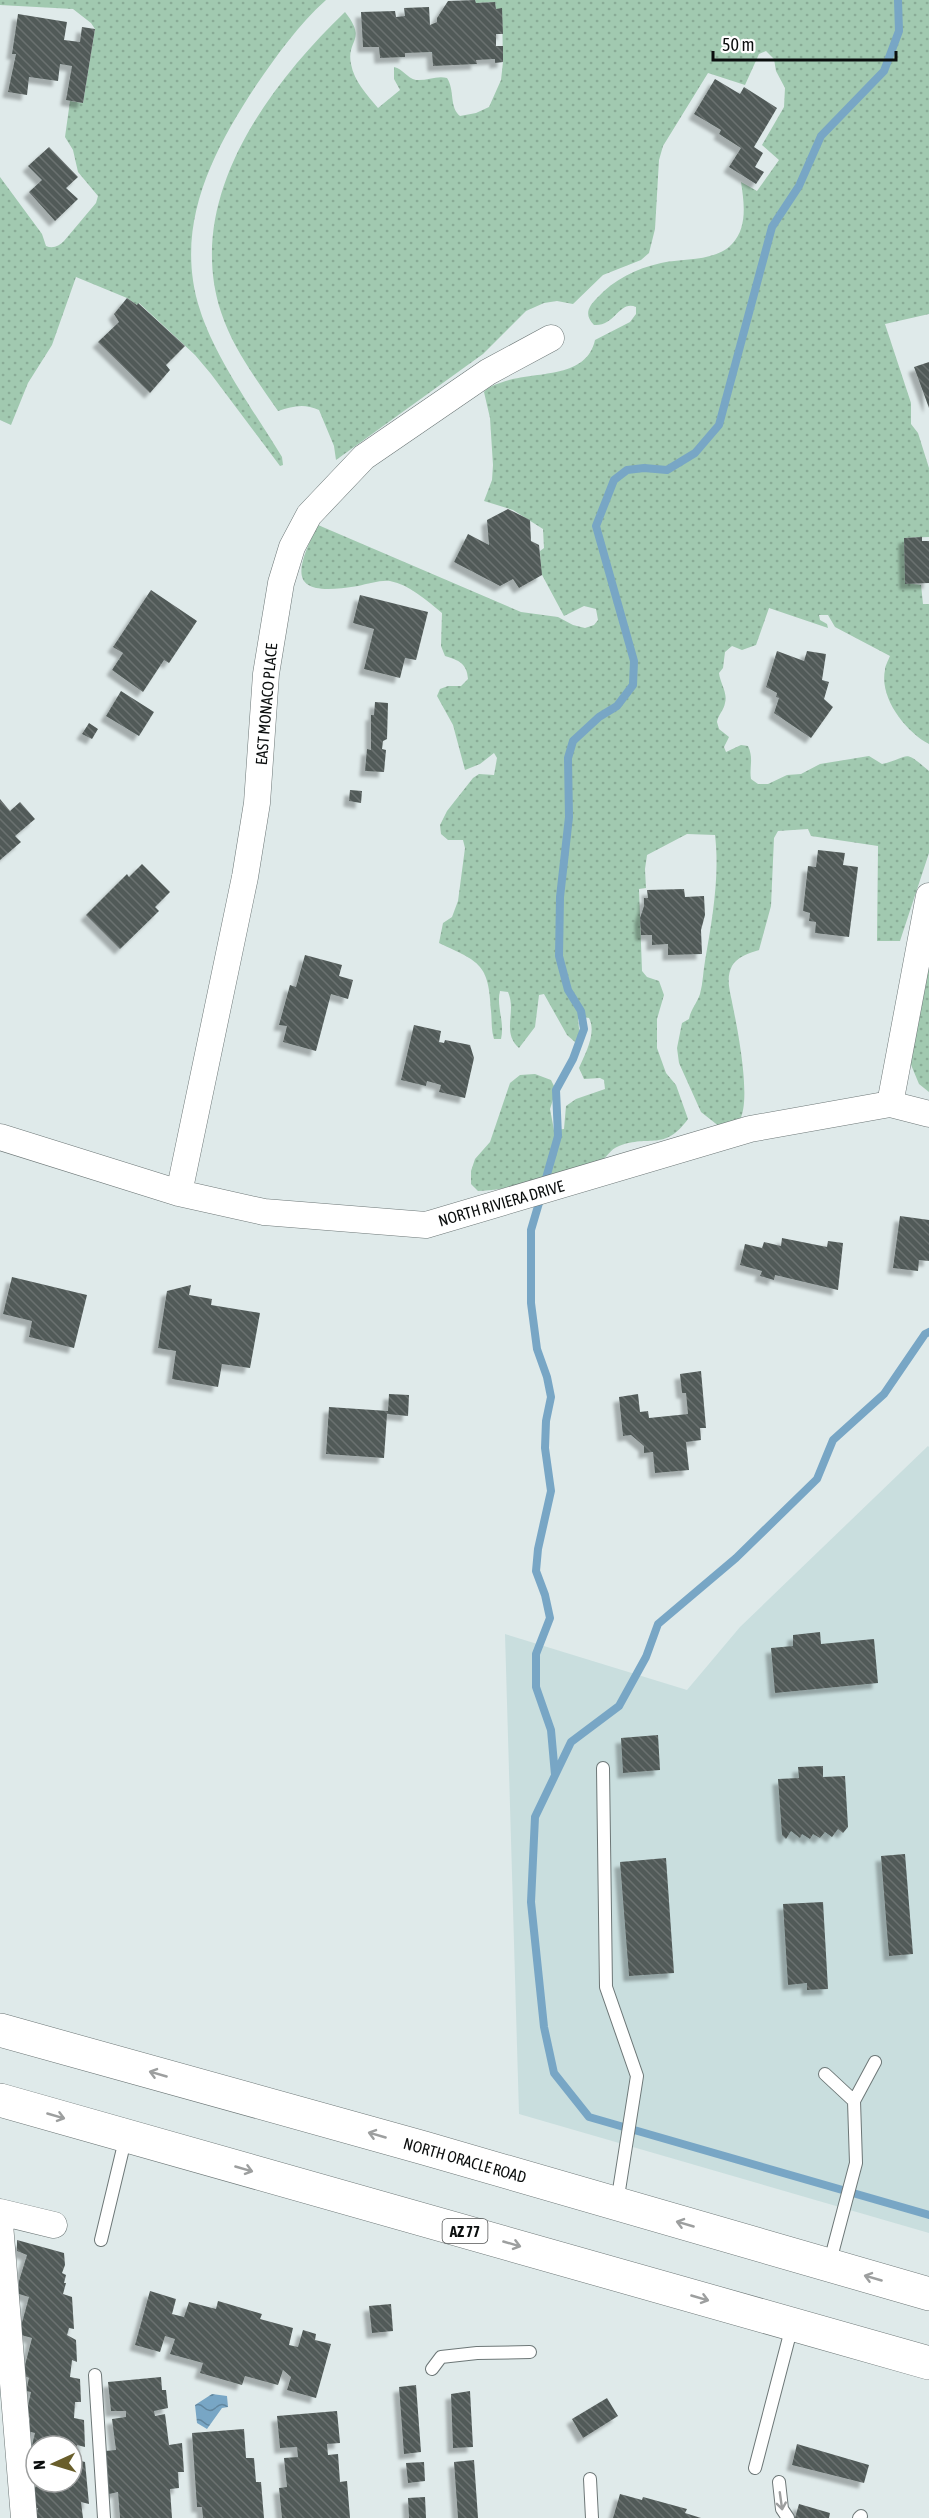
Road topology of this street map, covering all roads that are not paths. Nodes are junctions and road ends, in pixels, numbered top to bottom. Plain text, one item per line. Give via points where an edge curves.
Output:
1 (551, 338) dead end
2 (929, 896) edge
3 (890, 1104) junction
4 (929, 1114) edge
5 (0, 1137) edge
6 (179, 1193) junction
7 (603, 1768) dead end
8 (0, 2030) edge
9 (874, 2062) dead end
10 (825, 2074) dead end
11 (0, 2100) edge
12 (854, 2101) junction
13 (126, 2135) junction
14 (617, 2205) junction
15 (0, 2212) edge
16 (0, 2224) edge
17 (54, 2225) dead end
18 (101, 2240) dead end
19 (829, 2266) junction
20 (929, 2294) edge
21 (792, 2325) junction
22 (530, 2352) dead end
23 (929, 2363) edge
24 (432, 2369) dead end
25 (95, 2375) dead end
26 (755, 2468) dead end
27 (591, 2479) dead end
28 (779, 2482) dead end
29 (24, 2518) edge
30 (104, 2518) edge
31 (592, 2518) edge
32 (788, 2518) edge

1 - 6 street, EAST MONACO PLACE via 488,372 364,457 309,515 292,547 280,583 266,674 257,803 245,877
2 - 3 street
3 - 4 street, NORTH RIVIERA DRIVE
3 - 6 street, NORTH RIVIERA DRIVE via 750,1130 426,1225 264,1212
5 - 6 street, NORTH RIVIERA DRIVE
7 - 14 lane via 606,1987 637,2076
14 -> 8 highway, NORTH ORACLE ROAD
9 - 12 lane
10 - 12 lane
11 -> 13 highway, AZ 77
12 - 19 lane via 856,2163
13 - 18 lane
13 -> 21 highway, AZ 77
19 -> 14 highway, NORTH ORACLE ROAD
15 - 17 street
16 - 29 street
20 -> 19 highway, NORTH ORACLE ROAD
21 - 23 highway, AZ 77
21 - 26 lane
22 - 24 lane via 441,2357
25 - 30 lane
27 - 31 lane
28 -> 32 lane via 782,2509

